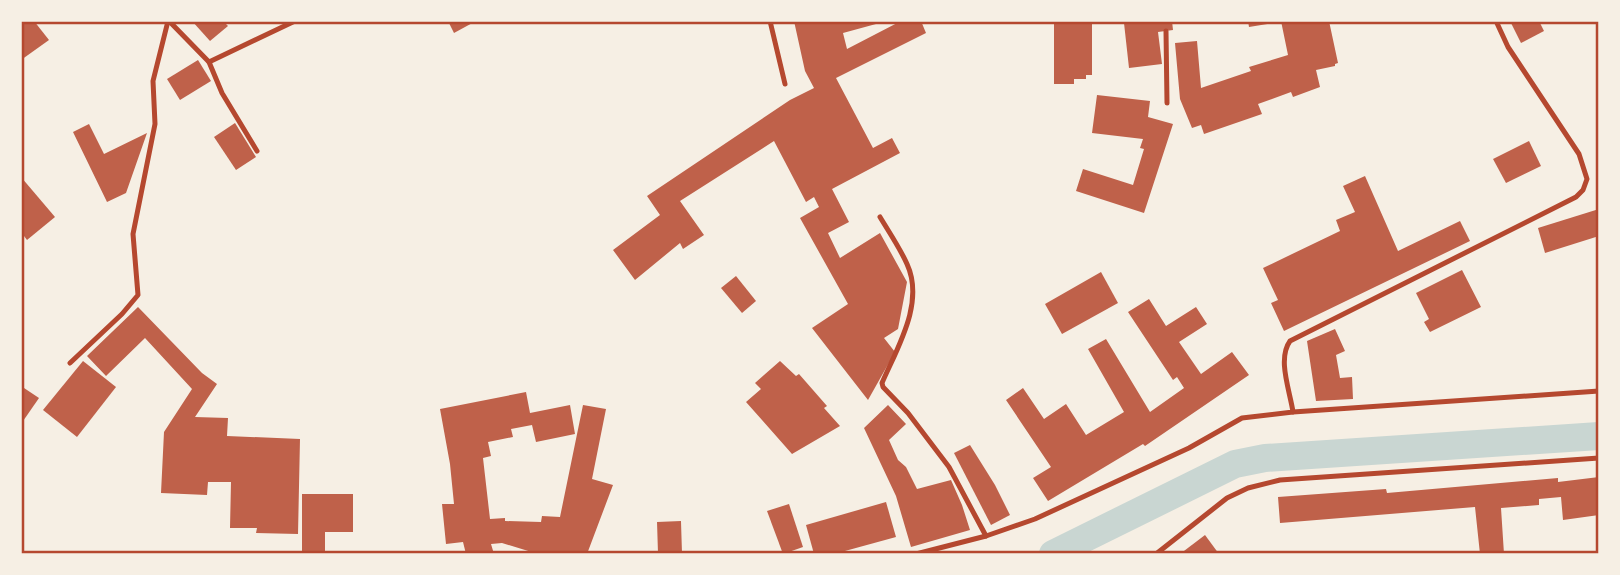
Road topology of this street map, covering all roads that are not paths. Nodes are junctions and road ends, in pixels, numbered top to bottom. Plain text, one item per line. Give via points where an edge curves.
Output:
1 (168, 21) edge
2 (295, 21) edge
3 (770, 21) edge
4 (1496, 21) edge
5 (1166, 31) dead end
6 (209, 62) junction
7 (785, 84) dead end
8 (1167, 103) dead end
9 (257, 150) dead end
10 (880, 217) dead end
11 (70, 363) dead end
12 (1599, 390) edge
13 (1293, 412) junction
14 (1599, 458) edge
15 (986, 536) junction
16 (916, 554) edge
17 (1156, 554) edge

1 - 6 lane
1 - 11 lane via 153,81 155,124 133,234 138,295
2 - 6 lane
3 - 7 lane
4 - 13 lane via 1508,47 1579,154 1587,179 1583,190 1563,205 1290,341 1284,361
5 - 8 lane
6 - 9 lane
10 - 15 lane via 908,265 912,283 906,329 883,387 949,467
12 - 13 lane
13 - 15 lane via 1241,418 1035,519
14 - 17 lane via 1280,480 1227,498
15 - 16 lane

